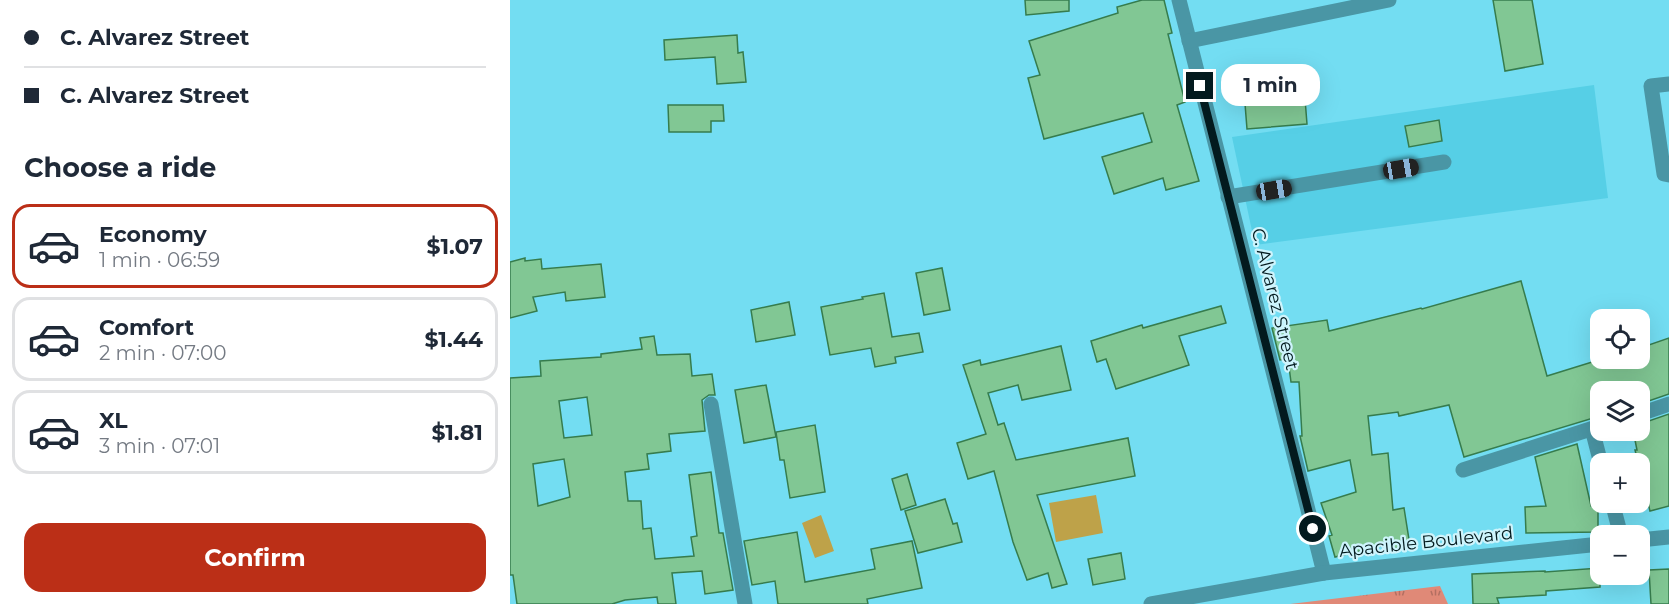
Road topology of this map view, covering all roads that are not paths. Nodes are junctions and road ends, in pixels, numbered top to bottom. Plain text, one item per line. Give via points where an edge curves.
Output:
1 (1179, 0) edge
2 (1389, 0) edge
3 (1189, 41) junction
4 (1669, 84) edge
5 (1444, 162) dead end
6 (1669, 175) edge
7 (1228, 197) junction
8 (711, 404) dead end
9 (1669, 405) edge
10 (1650, 411) edge
11 (1590, 430) edge
12 (1463, 470) dead end
13 (1669, 537) edge
14 (1650, 539) edge
15 (1590, 545) edge
16 (1324, 573) junction
17 (745, 604) edge
18 (1151, 604) edge

1 - 3 street, C. Alvarez Street
2 - 3 street
3 - 7 street, C. Alvarez Street
4 - 6 street via 1651,86 1664,174
5 - 7 street
7 - 16 street, C. Alvarez Street
8 - 17 street
9 - 10 street
11 - 12 street
13 - 14 street
15 - 16 street, Apacible Boulevard
16 - 18 street, Apacible Boulevard

